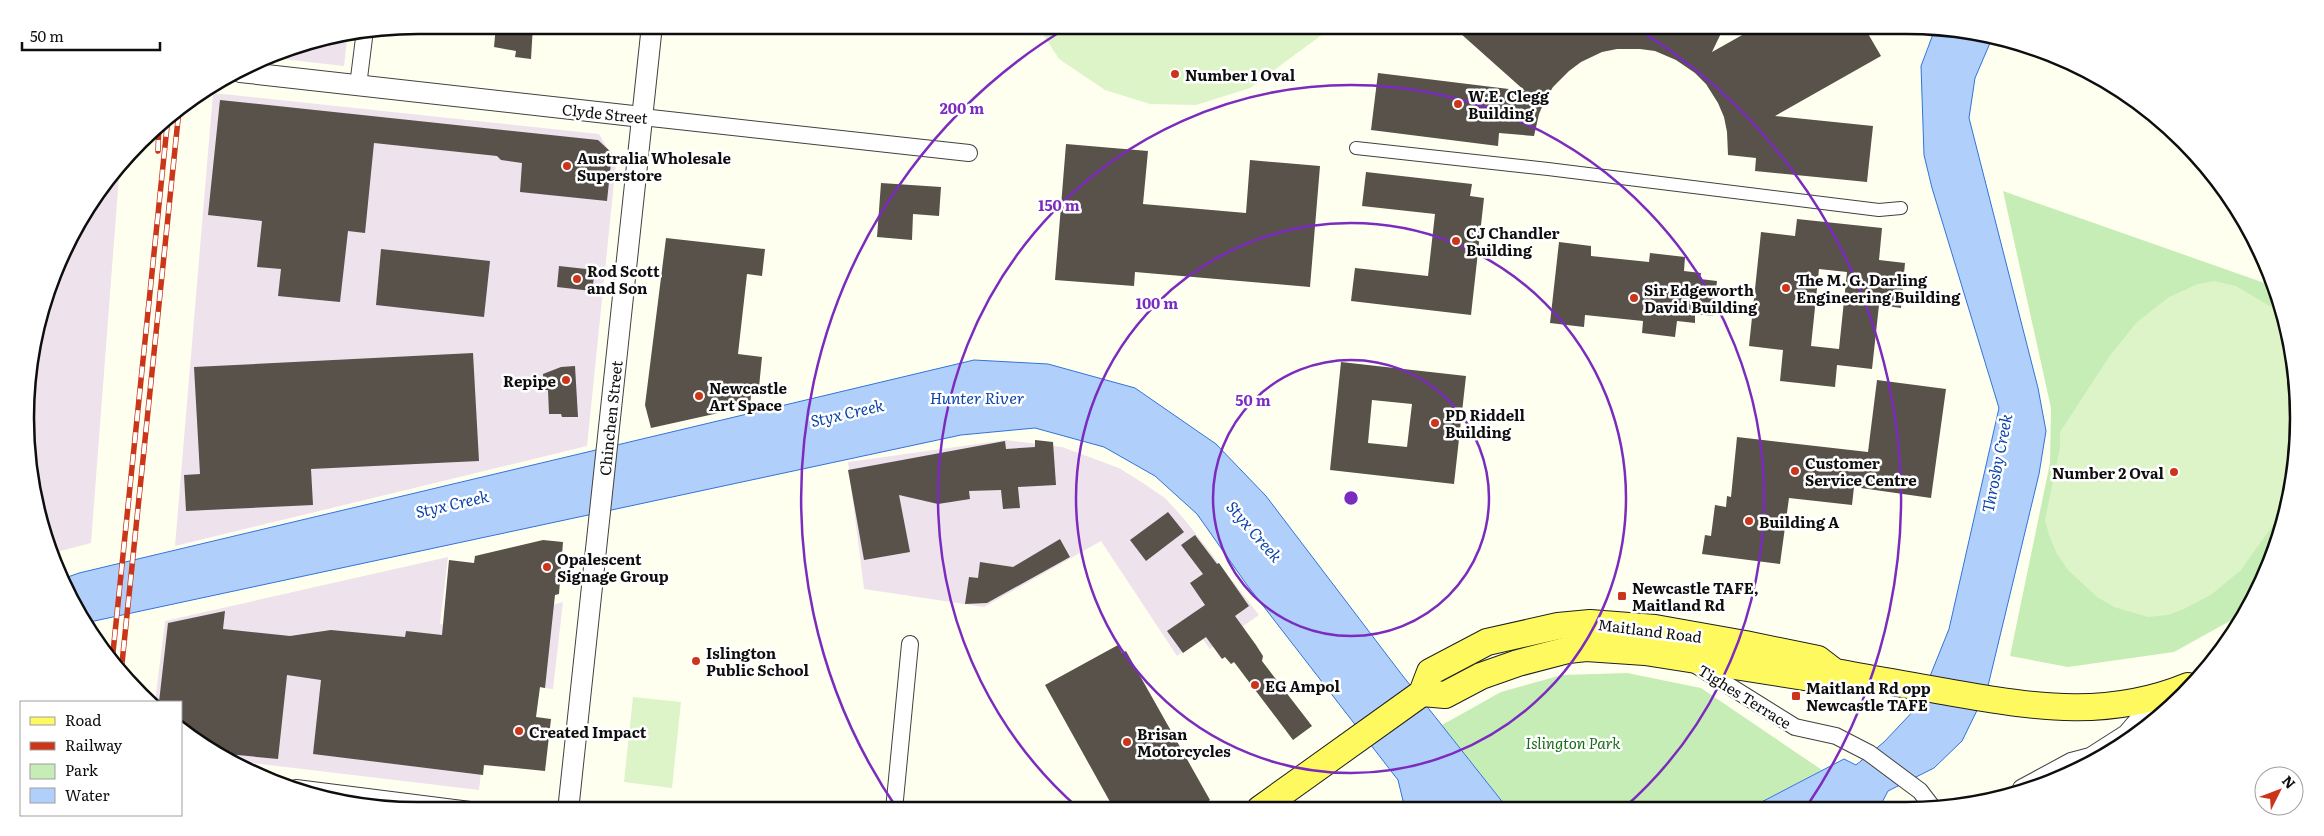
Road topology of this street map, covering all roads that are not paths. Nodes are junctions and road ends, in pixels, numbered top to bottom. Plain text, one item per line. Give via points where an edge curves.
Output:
1 (651, 34) edge
2 (364, 38) edge
3 (248, 73) edge
4 (358, 86) junction
5 (642, 117) junction
6 (1356, 148) dead end
7 (969, 153) dead end
8 (1901, 208) dead end
9 (910, 644) dead end
10 (1684, 658) junction
11 (1835, 672) junction
12 (1422, 693) junction
13 (2172, 694) edge
14 (2130, 730) edge
15 (2088, 757) edge
16 (2040, 778) edge
17 (1927, 801) edge
18 (569, 802) edge
19 (895, 802) edge
20 (1270, 802) edge

1 - 5 street, Chinchen Street
2 - 4 street
3 - 4 street, Clyde Street
4 - 5 street, Clyde Street
5 - 7 street, Clyde Street
5 - 18 street, Chinchen Street
6 - 8 street via 1879,210
9 - 19 street
10 - 11 main road, Maitland Road via 1817,679
10 - 12 main road, Maitland Road via 1626,650 1568,650 1496,670 1445,695
10 - 17 street, Tighes Terrace via 1795,727 1836,736 1869,753
11 - 12 main road, Maitland Road via 1818,658 1656,628 1590,623 1533,630 1487,642 1430,672
11 - 13 main road, Maitland Road via 2043,707 2081,709 2113,706
12 - 20 main road
13 - 14 street
15 - 16 street via 2071,761

